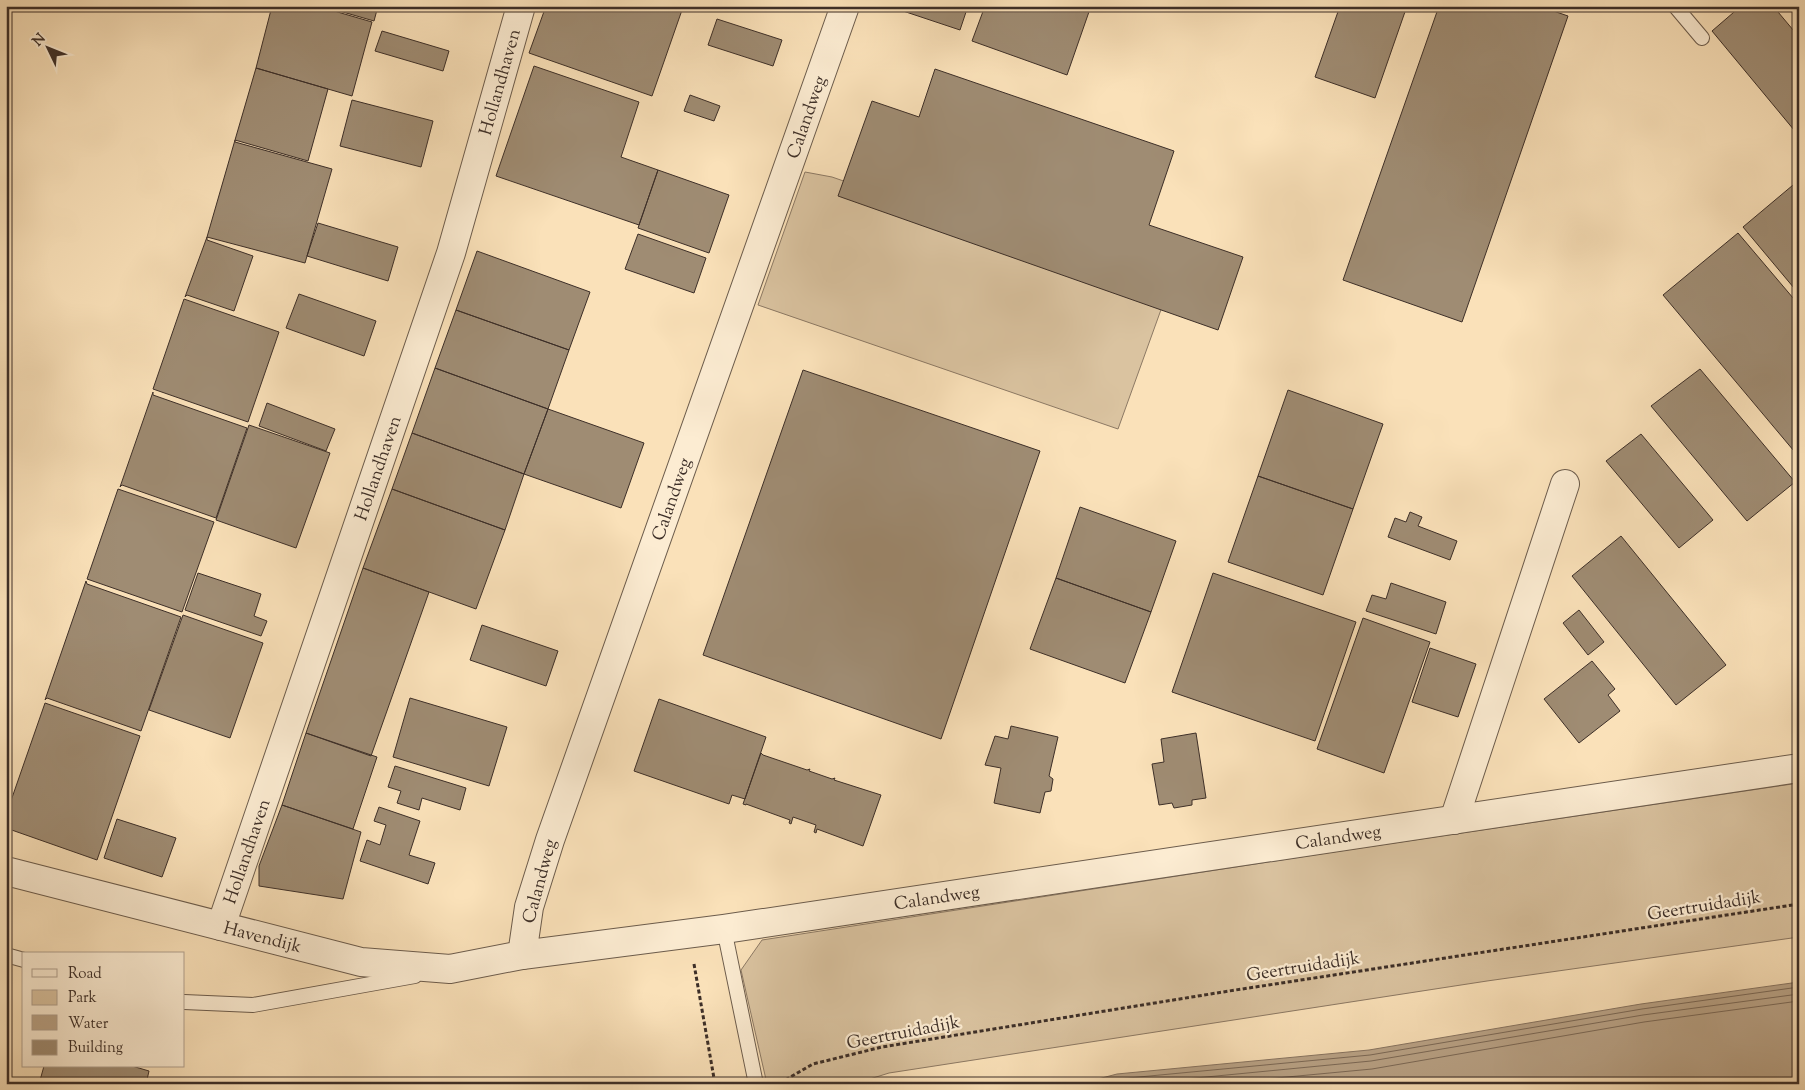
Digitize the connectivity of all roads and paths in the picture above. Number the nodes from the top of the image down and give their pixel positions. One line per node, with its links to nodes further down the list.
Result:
1 (521, 6): 10 (street, Hollandhaven)
2 (845, 6): 14 (street, Calandweg)
3 (1675, 6): 4 (lane)
4 (1702, 38)
5 (1566, 484): 7 (street)
6 (1799, 768): 7 (street, Calandweg)
7 (1454, 820): 11 (street, Calandweg)
8 (6, 871): 10 (street, Havendijk)
9 (1799, 904): 20 (path, Geertruidadijk)
10 (221, 926): 16 (street, Havendijk)
11 (724, 929): 12 (street, Calandweg); 19 (lane)
12 (688, 934): 14 (street, Calandweg); 18 (path)
13 (6, 955): 15 (lane)
14 (522, 955): 16 (street, Havendijk)
15 (22, 959)
16 (450, 969): 17 (lane)
17 (185, 1002)
18 (715, 1084)
19 (756, 1084)
20 (778, 1084)

